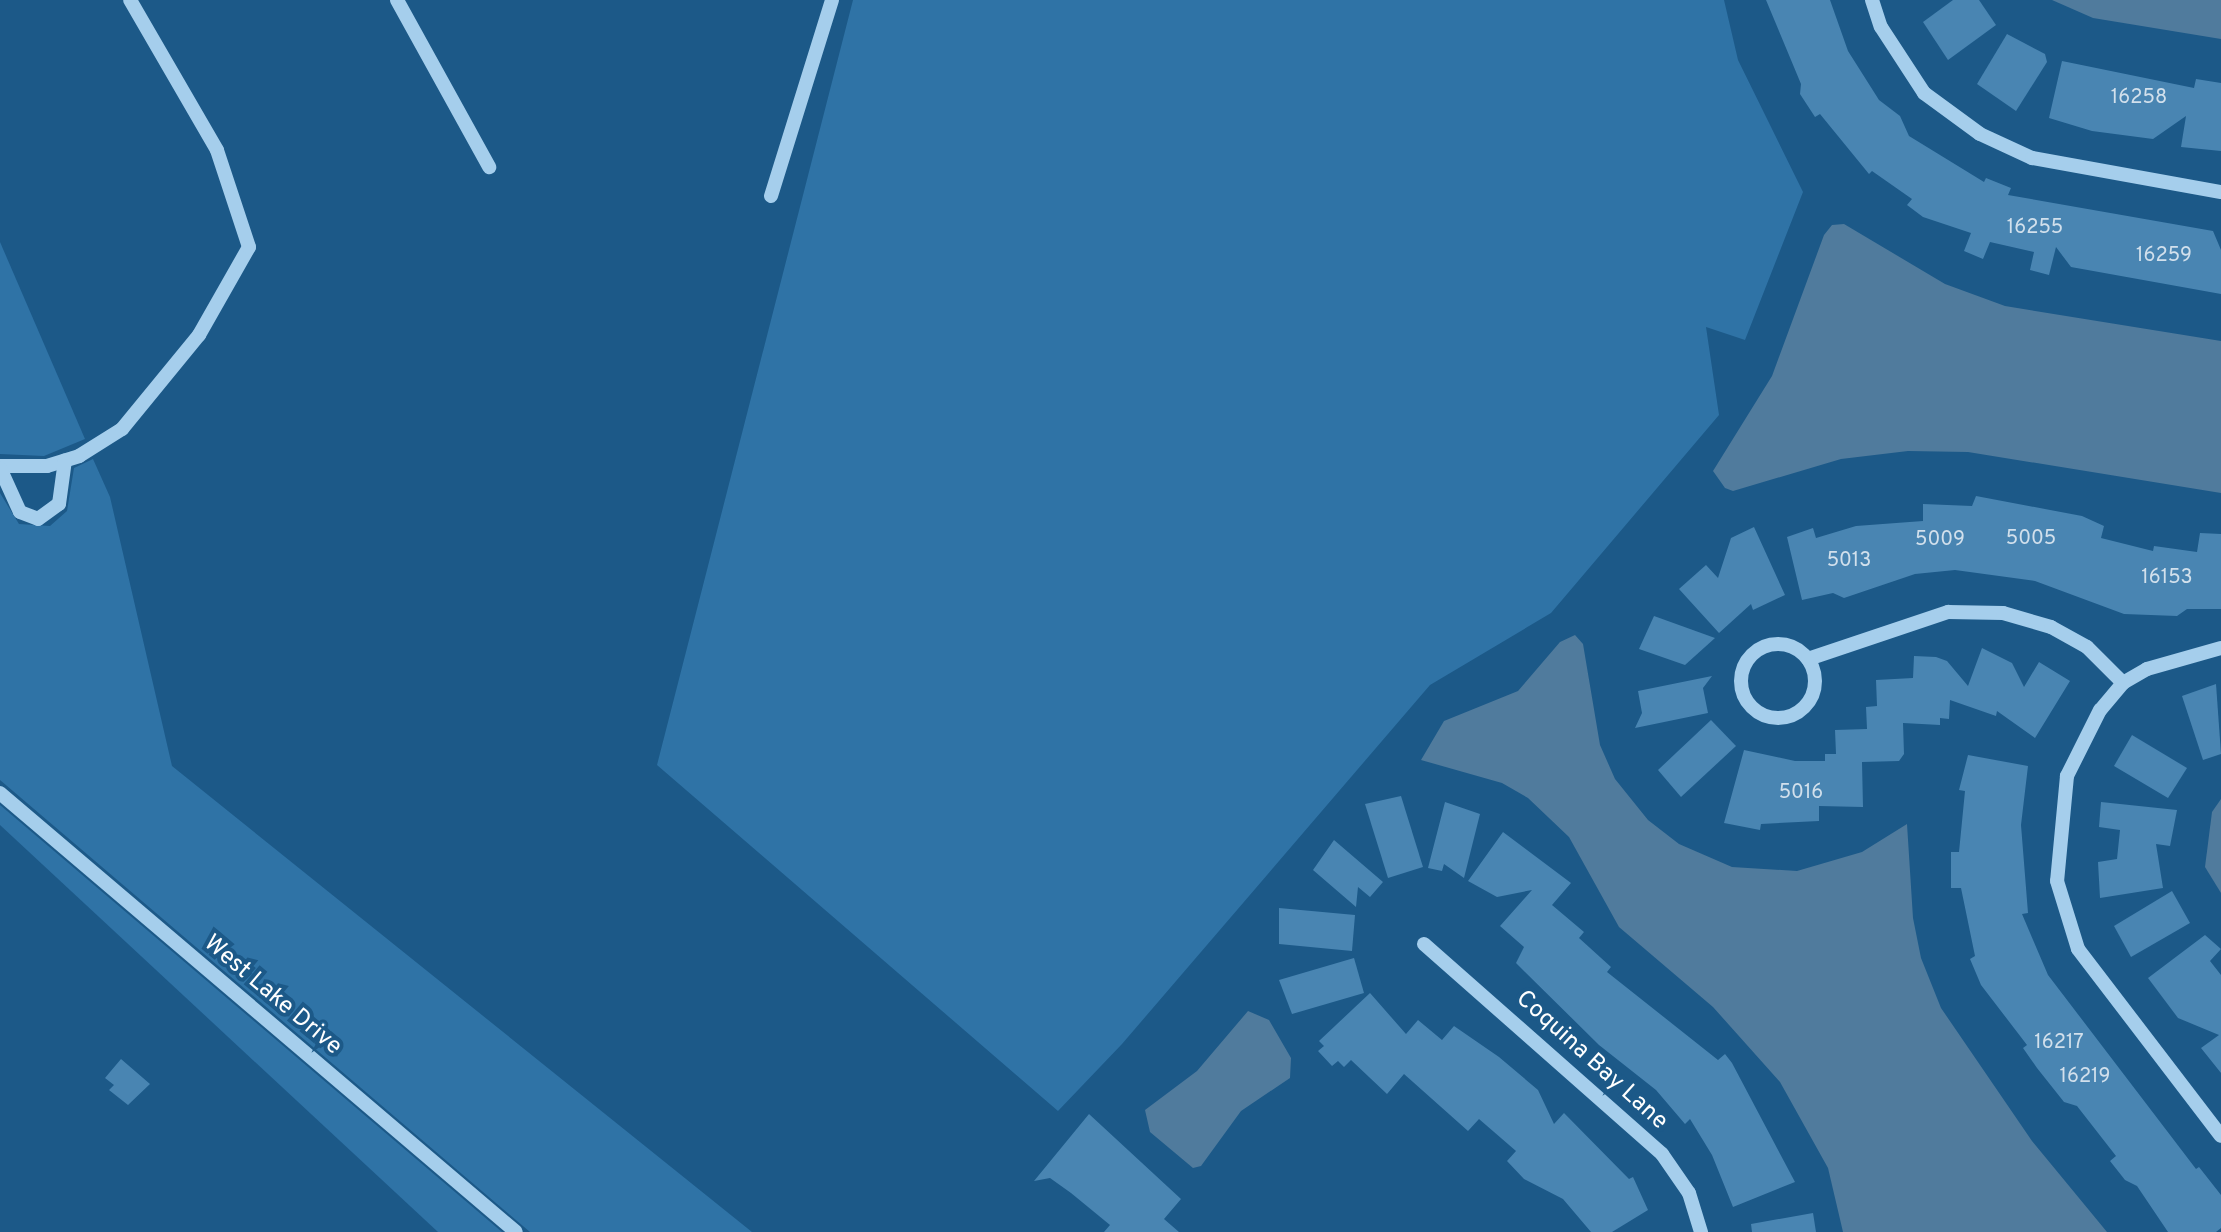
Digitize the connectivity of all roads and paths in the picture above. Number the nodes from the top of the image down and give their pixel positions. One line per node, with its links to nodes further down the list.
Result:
1 (130, 0): 8 (street)
2 (397, 0): 5 (street)
3 (832, 0): 7 (street)
4 (1872, 0): 6 (street)
5 (489, 167)
6 (2221, 192)
7 (771, 196)
8 (65, 460): 9 (street); 9 (street)
9 (0, 467)
10 (2221, 648): 12 (street)
11 (1808, 659): 11 (street); 12 (street)
12 (2123, 683): 15 (street)
13 (0, 793): 16 (street, West Lake Drive)
14 (1424, 944): 17 (street, Coquina Bay Lane)
15 (2221, 1136)
16 (516, 1232)
17 (1701, 1232)

